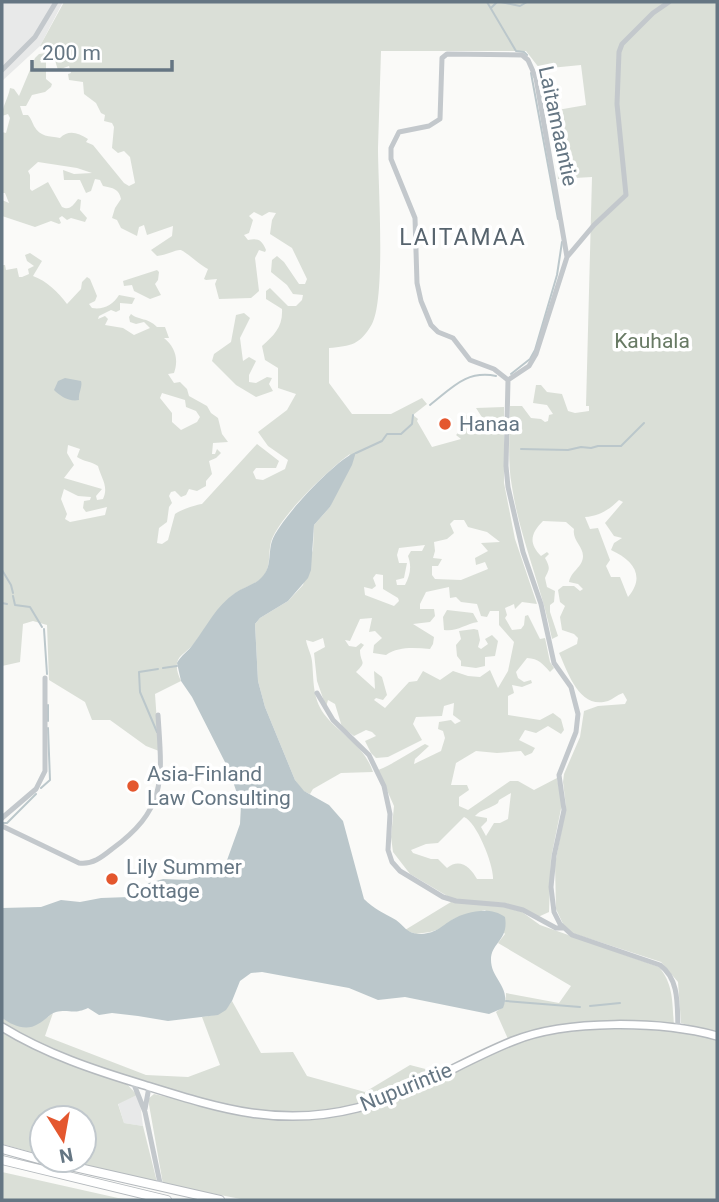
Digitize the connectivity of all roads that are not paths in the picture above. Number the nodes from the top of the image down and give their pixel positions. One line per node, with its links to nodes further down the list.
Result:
1 (56, 2): 3 (street)
2 (669, 2): 4 (street)
3 (2, 70)
4 (568, 257): 5 (street, Laitamaantie); 5 (street, Laitamaantie)
5 (508, 380): 11 (street)
6 (45, 678): 9 (street)
7 (317, 693): 11 (street)
8 (158, 715): 10 (street)
9 (2, 818)
10 (2, 826)
11 (564, 928): 13 (street)
12 (2, 1027): 15 (main road, Nupurintie)
13 (678, 1029): 14 (main road, Nupurintie); 16 (main road, Nupurintie)
14 (717, 1037)
15 (133, 1082): 16 (main road, Nupurintie); 17 (street)
16 (149, 1087): 17 (street)
17 (145, 1112): 22 (street)
18 (2, 1149): 19 (highway)
19 (28, 1156)
20 (2, 1160): 23 (highway)
21 (98, 1172): 24 (highway)
22 (160, 1183)
23 (167, 1200)
24 (220, 1200)

